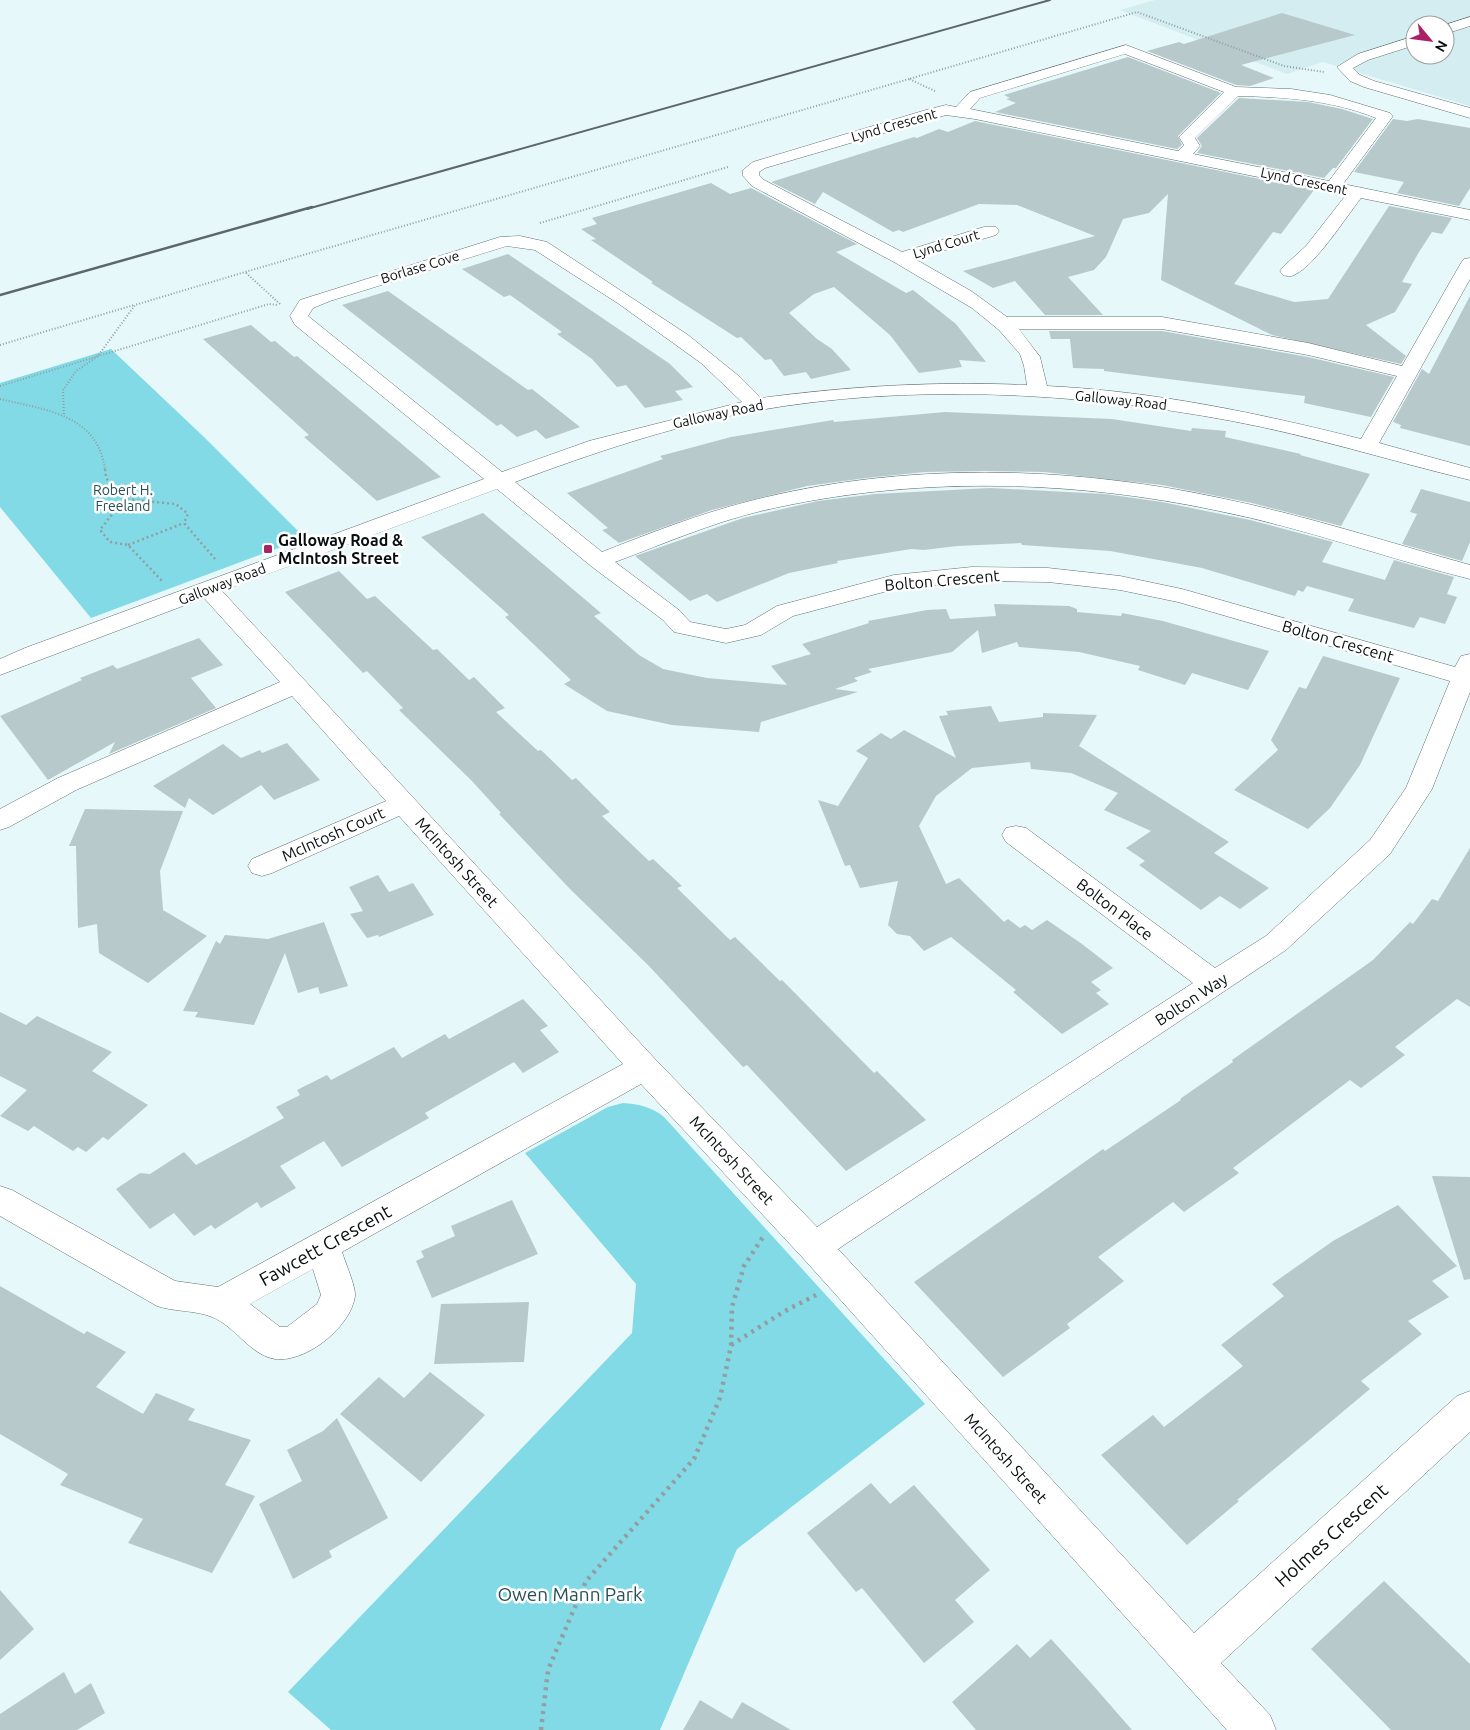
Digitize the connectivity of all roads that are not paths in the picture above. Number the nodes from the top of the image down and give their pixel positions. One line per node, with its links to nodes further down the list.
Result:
1 (1470, 21): 2 (street)
2 (1455, 26)
3 (1405, 43): 6 (street)
4 (1234, 91): 5 (street); 7 (street); 8 (street)
5 (960, 111): 7 (street, Lynd Crescent); 12 (street, Lynd Crescent)
6 (1470, 113)
7 (1182, 156): 8 (street, Lynd Crescent)
8 (1333, 187): 9 (street, Lynd Crescent)
9 (1357, 192): 10 (street, Lynd Crescent); 14 (street)
10 (1470, 215)
11 (990, 231): 12 (street, Lynd Court)
12 (901, 258): 15 (street, Lynd Crescent)
13 (1470, 264): 16 (street)
14 (1288, 271)
15 (1004, 322): 16 (street); 17 (street, Lynd Crescent)
16 (1408, 373): 19 (street)
17 (1038, 392): 18 (street, Galloway Road); 19 (street, Galloway Road)
18 (757, 405): 21 (street, Galloway Road); 21 (street, Borlase Cove)
19 (1367, 446): 20 (street, Galloway Road)
20 (1470, 474)
21 (500, 480): 22 (street, Bolton Crescent); 24 (street, Galloway Road)
22 (599, 561): 23 (street); 26 (street, Bolton Crescent)
23 (1470, 572)
24 (209, 590): 25 (street, Galloway Road); 27 (street, McIntosh Street)
25 (0, 668)
26 (1466, 669): 32 (street, Bolton Way)
27 (295, 685): 28 (street, McIntosh Street); 29 (street)
28 (404, 803): 31 (street, McIntosh Court); 33 (street, McIntosh Street)
29 (0, 821)
30 (1016, 835): 32 (street, Bolton Place)
31 (262, 866)
32 (1214, 983): 36 (street, Bolton Way)
33 (644, 1067): 35 (street, Fawcett Crescent); 36 (street, McIntosh Street)
34 (0, 1200): 37 (street)
35 (323, 1246): 37 (street, Fawcett Crescent); 37 (street)
36 (814, 1247): 39 (street, McIntosh Street)
37 (221, 1303)
38 (1470, 1408): 39 (street, Holmes Crescent)
39 (1192, 1662): 40 (street, McIntosh Street)
40 (1254, 1730)

